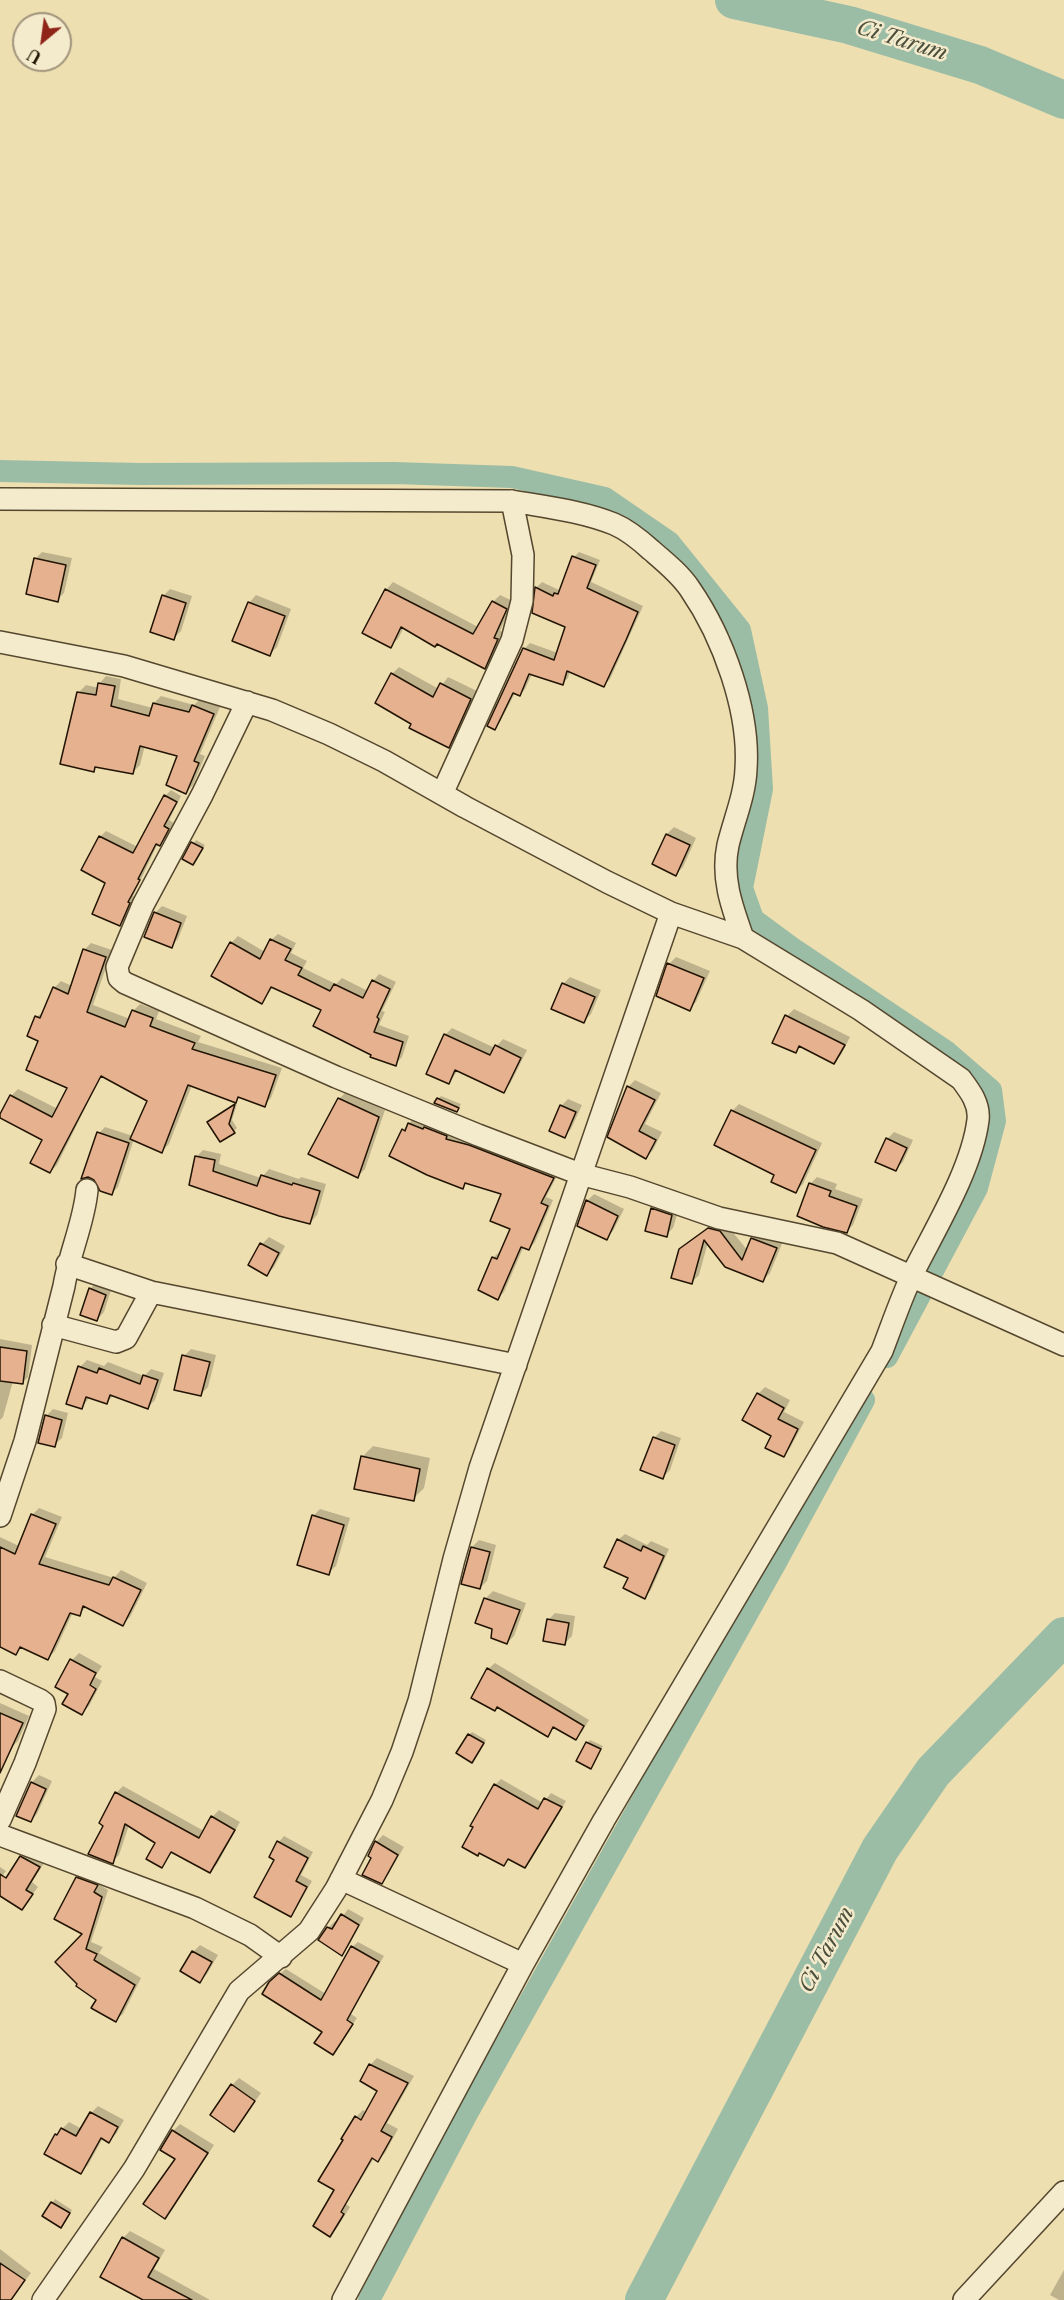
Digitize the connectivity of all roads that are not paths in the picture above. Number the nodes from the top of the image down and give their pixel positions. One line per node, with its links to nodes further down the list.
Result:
1 (0, 499): 2 (street)
2 (512, 501): 5 (street); 7 (street)
3 (0, 642): 4 (street)
4 (247, 702): 5 (street); 8 (street)
5 (442, 794): 6 (street)
6 (671, 913): 7 (street); 8 (street)
7 (743, 938): 11 (street)
8 (580, 1174): 11 (street); 15 (street)
9 (87, 1190): 10 (street)
10 (67, 1264): 12 (street); 13 (street)
11 (912, 1276): 14 (street); 22 (street)
12 (151, 1292): 13 (street); 15 (street)
13 (53, 1325): 16 (street)
14 (1064, 1345)
15 (516, 1365): 20 (street)
16 (0, 1516)
17 (0, 1681): 18 (street)
18 (0, 1820)
19 (0, 1835): 21 (street)
20 (341, 1879): 21 (street); 22 (street)
21 (280, 1957): 24 (street)
22 (524, 1964): 25 (street)
23 (1064, 2192): 26 (street)
24 (43, 2300)
25 (343, 2300)
26 (964, 2300)

